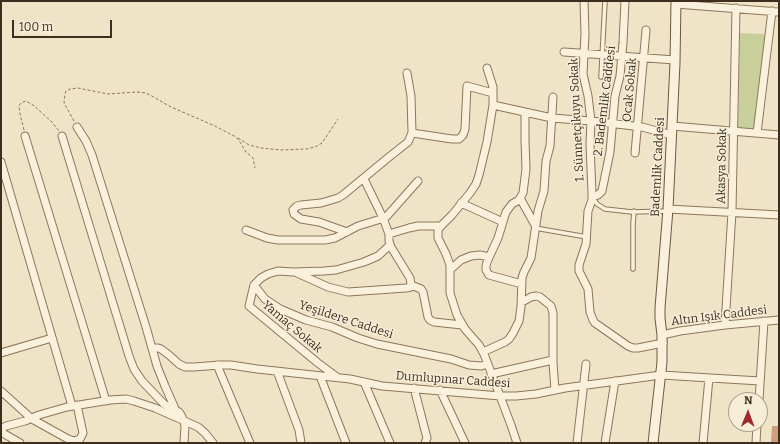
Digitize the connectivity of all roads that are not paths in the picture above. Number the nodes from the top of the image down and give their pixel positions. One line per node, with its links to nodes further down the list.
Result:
1 (584, 1): 9 (street, 1. Sünnetçikuyu Sokak)
2 (605, 1): 10 (lane)
3 (626, 1): 11 (street, 2. Bademlik Caddesi)
4 (676, 2): 5 (street); 13 (street, Bademlik Caddesi)
5 (736, 8): 6 (street); 27 (street, Akasya Sokak)
6 (775, 11): 29 (street)
7 (646, 30): 12 (street, Ocak Sokak)
8 (564, 52): 9 (street)
9 (584, 54): 10 (street); 22 (street, 1. Sünnetçikuyu Sokak)
10 (602, 55): 11 (street); 16 (lane)
11 (622, 56): 12 (street); 23 (street, 2. Bademlik Caddesi)
12 (644, 58): 13 (street); 24 (street, Ocak Sokak)
13 (675, 60): 26 (street, Bademlik Caddesi)
14 (487, 68): 17 (street)
15 (407, 74): 28 (street)
16 (601, 77)
17 (494, 92): 19 (street); 28 (street)
18 (553, 97): 21 (street)
19 (493, 105): 20 (street); 39 (street)
20 (525, 112): 21 (street); 38 (street)
21 (552, 118): 22 (street); 47 (street)
22 (591, 121): 23 (street); 37 (street, 1. Sünnetçikuyu Sokak)
23 (612, 123): 24 (street); 37 (street, 2. Bademlik Caddesi)
24 (638, 126): 26 (street); 33 (street, Ocak Sokak)
25 (77, 127): 67 (street)
26 (672, 131): 27 (street); 40 (street, Bademlik Caddesi)
27 (734, 131): 29 (street); 42 (street, Akasya Sokak)
28 (412, 133): 35 (street)
29 (757, 133): 30 (street)
30 (779, 135)
31 (26, 136): 90 (street)
32 (62, 136): 92 (street)
33 (636, 153)
34 (1, 162): 65 (street)
35 (364, 179): 44 (street); 49 (street)
36 (418, 181): 44 (street)
37 (592, 197): 41 (lane); 51 (street, 1. Sünnetçikuyu Sokak)
38 (520, 198): 45 (street); 47 (street)
39 (461, 203): 45 (street); 46 (street)
40 (668, 210): 41 (lane); 42 (street); 66 (street, Bademlik Caddesi)
41 (634, 212): 54 (lane)
42 (732, 212): 43 (street); 64 (street, Akasya Sokak)
43 (779, 215)
44 (383, 218): 49 (street); 50 (street)
45 (503, 222): 53 (street)
46 (441, 226): 50 (street); 55 (street)
47 (535, 227): 51 (lane); 57 (street)
48 (246, 230): 49 (street)
49 (347, 232)
50 (389, 234): 52 (street)
51 (587, 237): 66 (street, 1. Sünnetçikuyu Sokak)
52 (390, 245): 56 (street); 59 (street)
53 (489, 257): 55 (street); 57 (street)
54 (633, 268)
55 (451, 269): 63 (street)
56 (293, 272): 58 (street); 59 (street)
57 (522, 284): 60 (street)
58 (254, 285): 71 (street, Yeşildere Caddesi); 78 (street, Yamaç Sokak)
59 (411, 285): 63 (street)
60 (522, 302): 68 (street); 70 (street)
61 (779, 320): 62 (street, Altın Işık Caddesi)
62 (764, 321): 64 (street, Altın Işık Caddesi); 81 (street)
63 (462, 325): 68 (street)
64 (725, 325): 66 (street, Altın Işık Caddesi)
65 (52, 338): 69 (street); 91 (street)
66 (662, 339): 76 (street, Bademlik Caddesi)
67 (152, 348): 73 (street, Dumlupınar Caddesi); 92 (street)
68 (483, 352): 71 (street)
69 (1, 353)
70 (553, 360): 75 (street); 87 (street)
71 (488, 364): 75 (street)
72 (586, 364): 83 (street)
73 (217, 365): 74 (street, Dumlupınar Caddesi); 101 (street)
74 (277, 371): 77 (street, Dumlupınar Caddesi); 102 (street)
75 (491, 374): 89 (street)
76 (662, 375): 79 (street, Dumlupınar Caddesi); 80 (street, Dumlupınar Caddesi); 110 (street, Bademlik Caddesi)
77 (320, 376): 78 (street, Dumlupınar Caddesi); 103 (street)
78 (339, 378): 82 (street, Dumlupınar Caddesi)
79 (709, 378): 81 (street, Dumlupınar Caddesi); 111 (street)
80 (615, 381): 83 (street, Dumlupınar Caddesi); 109 (street)
81 (760, 381): 88 (street)
82 (364, 382): 84 (street, Dumlupınar Caddesi); 104 (street)
83 (584, 385): 87 (street, Dumlupınar Caddesi); 108 (street)
84 (414, 388): 86 (street, Dumlupınar Caddesi); 105 (street)
85 (1, 390): 93 (street)
86 (440, 390): 89 (street, Dumlupınar Caddesi); 106 (street)
87 (555, 390): 89 (street, Dumlupınar Caddesi)
88 (759, 392)
89 (500, 396): 107 (street)
90 (106, 400): 91 (street); 94 (street)
91 (74, 405): 93 (street); 93 (street)
92 (176, 411): 94 (street)
93 (32, 419): 95 (street)
94 (184, 421): 99 (street); 100 (street)
95 (1, 431): 97 (street); 98 (street)
96 (757, 432): 112 (street)
97 (8, 443)
98 (20, 443)
99 (184, 443)
100 (213, 443)
101 (250, 443)
102 (301, 443)
103 (346, 443)
104 (390, 443)
105 (425, 443)
106 (464, 443)
107 (517, 443)
108 (577, 443)
109 (605, 443)
110 (653, 443)
111 (703, 443)
112 (756, 443)

